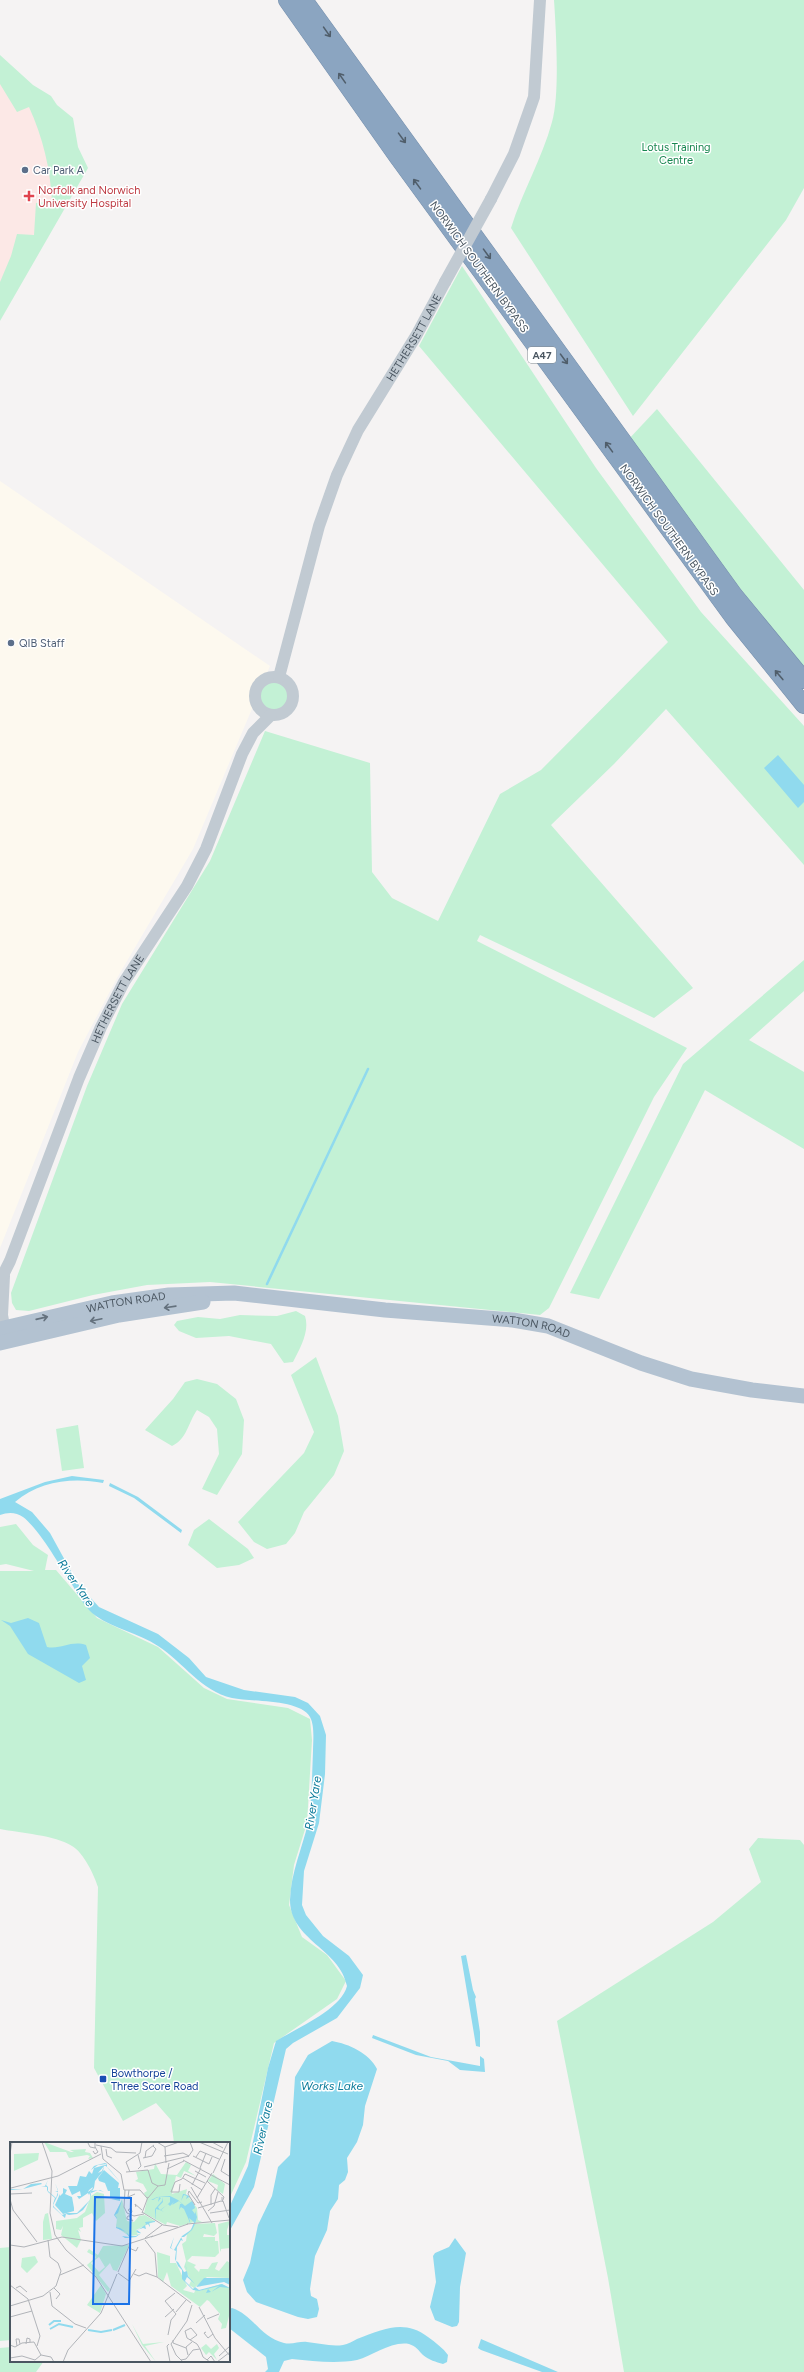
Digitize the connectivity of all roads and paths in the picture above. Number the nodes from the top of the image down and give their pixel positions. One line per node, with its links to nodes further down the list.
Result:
1 (287, 0): 6 (highway, NORWICH SOUTHERN BYPASS / A47, one-way to 1)
2 (304, 0): 5 (highway, NORWICH SOUTHERN BYPASS / A47, one-way to 5)
3 (540, 0): 4 (street, HETHERSETT LANE, bridge)
4 (279, 677): 7 (street, HETHERSETT LANE); 8 (street, HETHERSETT LANE)
5 (804, 680)
6 (804, 705)
7 (259, 708): 8 (street); 9 (street, HETHERSETT LANE)
8 (271, 715): 9 (street, HETHERSETT LANE)
9 (253, 733): 10 (street, HETHERSETT LANE)
10 (2, 1279): 11 (street, HETHERSETT LANE)
11 (3, 1335): 12 (main road, WATTON ROAD)
12 (804, 1396)

